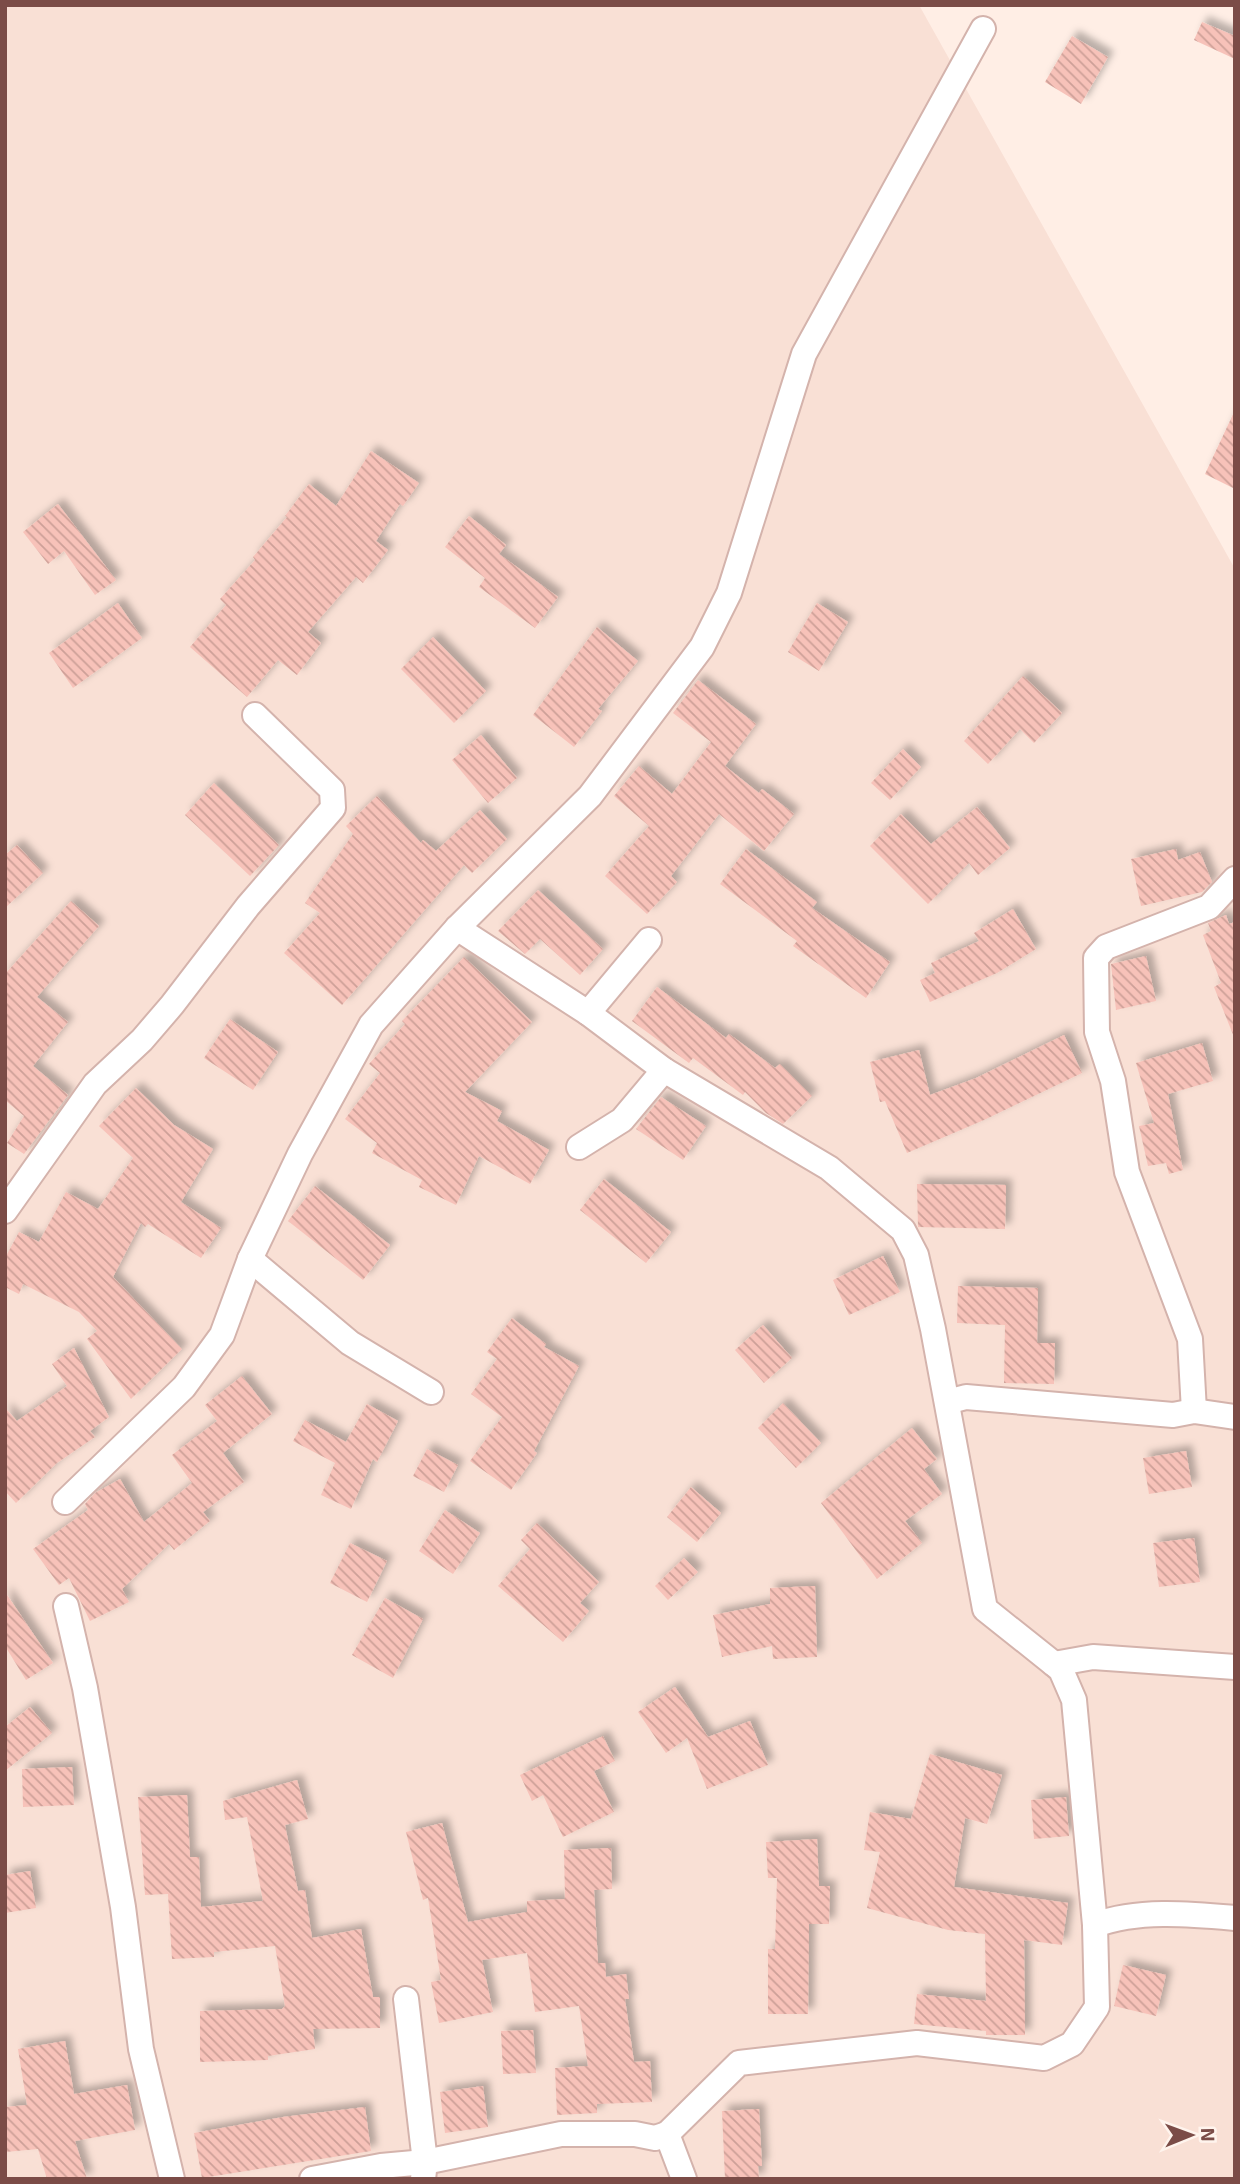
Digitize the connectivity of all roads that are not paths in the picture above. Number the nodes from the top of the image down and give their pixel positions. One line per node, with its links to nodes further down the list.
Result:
1 (983, 29): 4 (street)
2 (254, 715): 9 (street)
3 (1235, 879): 13 (street)
4 (457, 929): 6 (street); 10 (street)
5 (649, 940): 6 (street)
6 (587, 1013): 7 (street)
7 (664, 1070): 8 (street); 12 (street)
8 (579, 1147)
9 (5, 1210)
10 (250, 1259): 11 (street); 15 (street)
11 (431, 1392)
12 (947, 1402): 13 (street); 17 (street)
13 (1194, 1410): 14 (street)
14 (1235, 1417)
15 (65, 1502)
16 (66, 1606): 24 (street)
17 (1054, 1664): 18 (street); 20 (street)
18 (1235, 1667)
19 (1235, 1918): 20 (street)
20 (1095, 1925): 22 (street)
21 (406, 1999): 23 (street)
22 (667, 2134): 23 (street); 26 (street)
23 (424, 2170): 25 (street)
24 (172, 2179)
25 (312, 2179)
26 (684, 2179)

